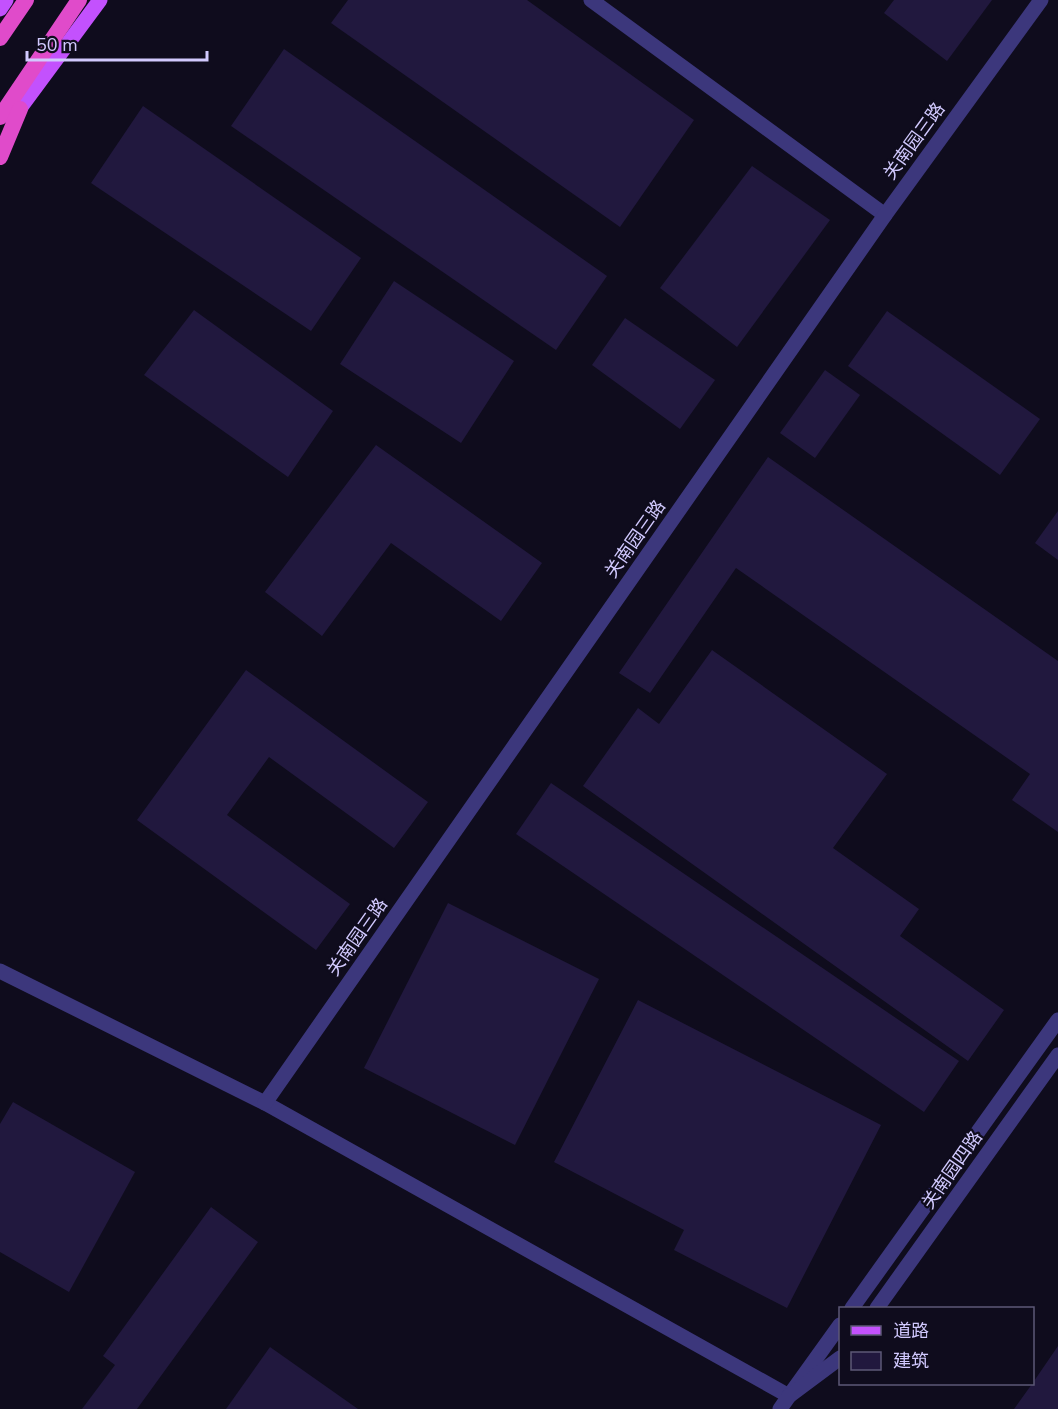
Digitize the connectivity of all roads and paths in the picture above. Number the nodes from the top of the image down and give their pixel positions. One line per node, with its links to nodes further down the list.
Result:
1 (6, 0): 7 (main road)
2 (26, 0): 8 (highway)
3 (79, 0): 10 (highway)
4 (100, 0): 9 (main road)
5 (591, 0): 13 (street)
6 (1041, 0): 13 (street, 关南园三路)
7 (0, 9)
8 (0, 38)
9 (20, 108): 11 (main road); 12 (highway)
10 (0, 117)
11 (0, 136)
12 (0, 157)
13 (885, 214): 17 (street, 关南园三路)
14 (0, 971): 17 (street)
15 (1058, 1020): 18 (street)
16 (1058, 1055): 19 (street, 关南园四路)
17 (265, 1103): 22 (street)
18 (853, 1307)
19 (878, 1307)
20 (839, 1326): 22 (street)
21 (839, 1359): 22 (street)
22 (784, 1402)

